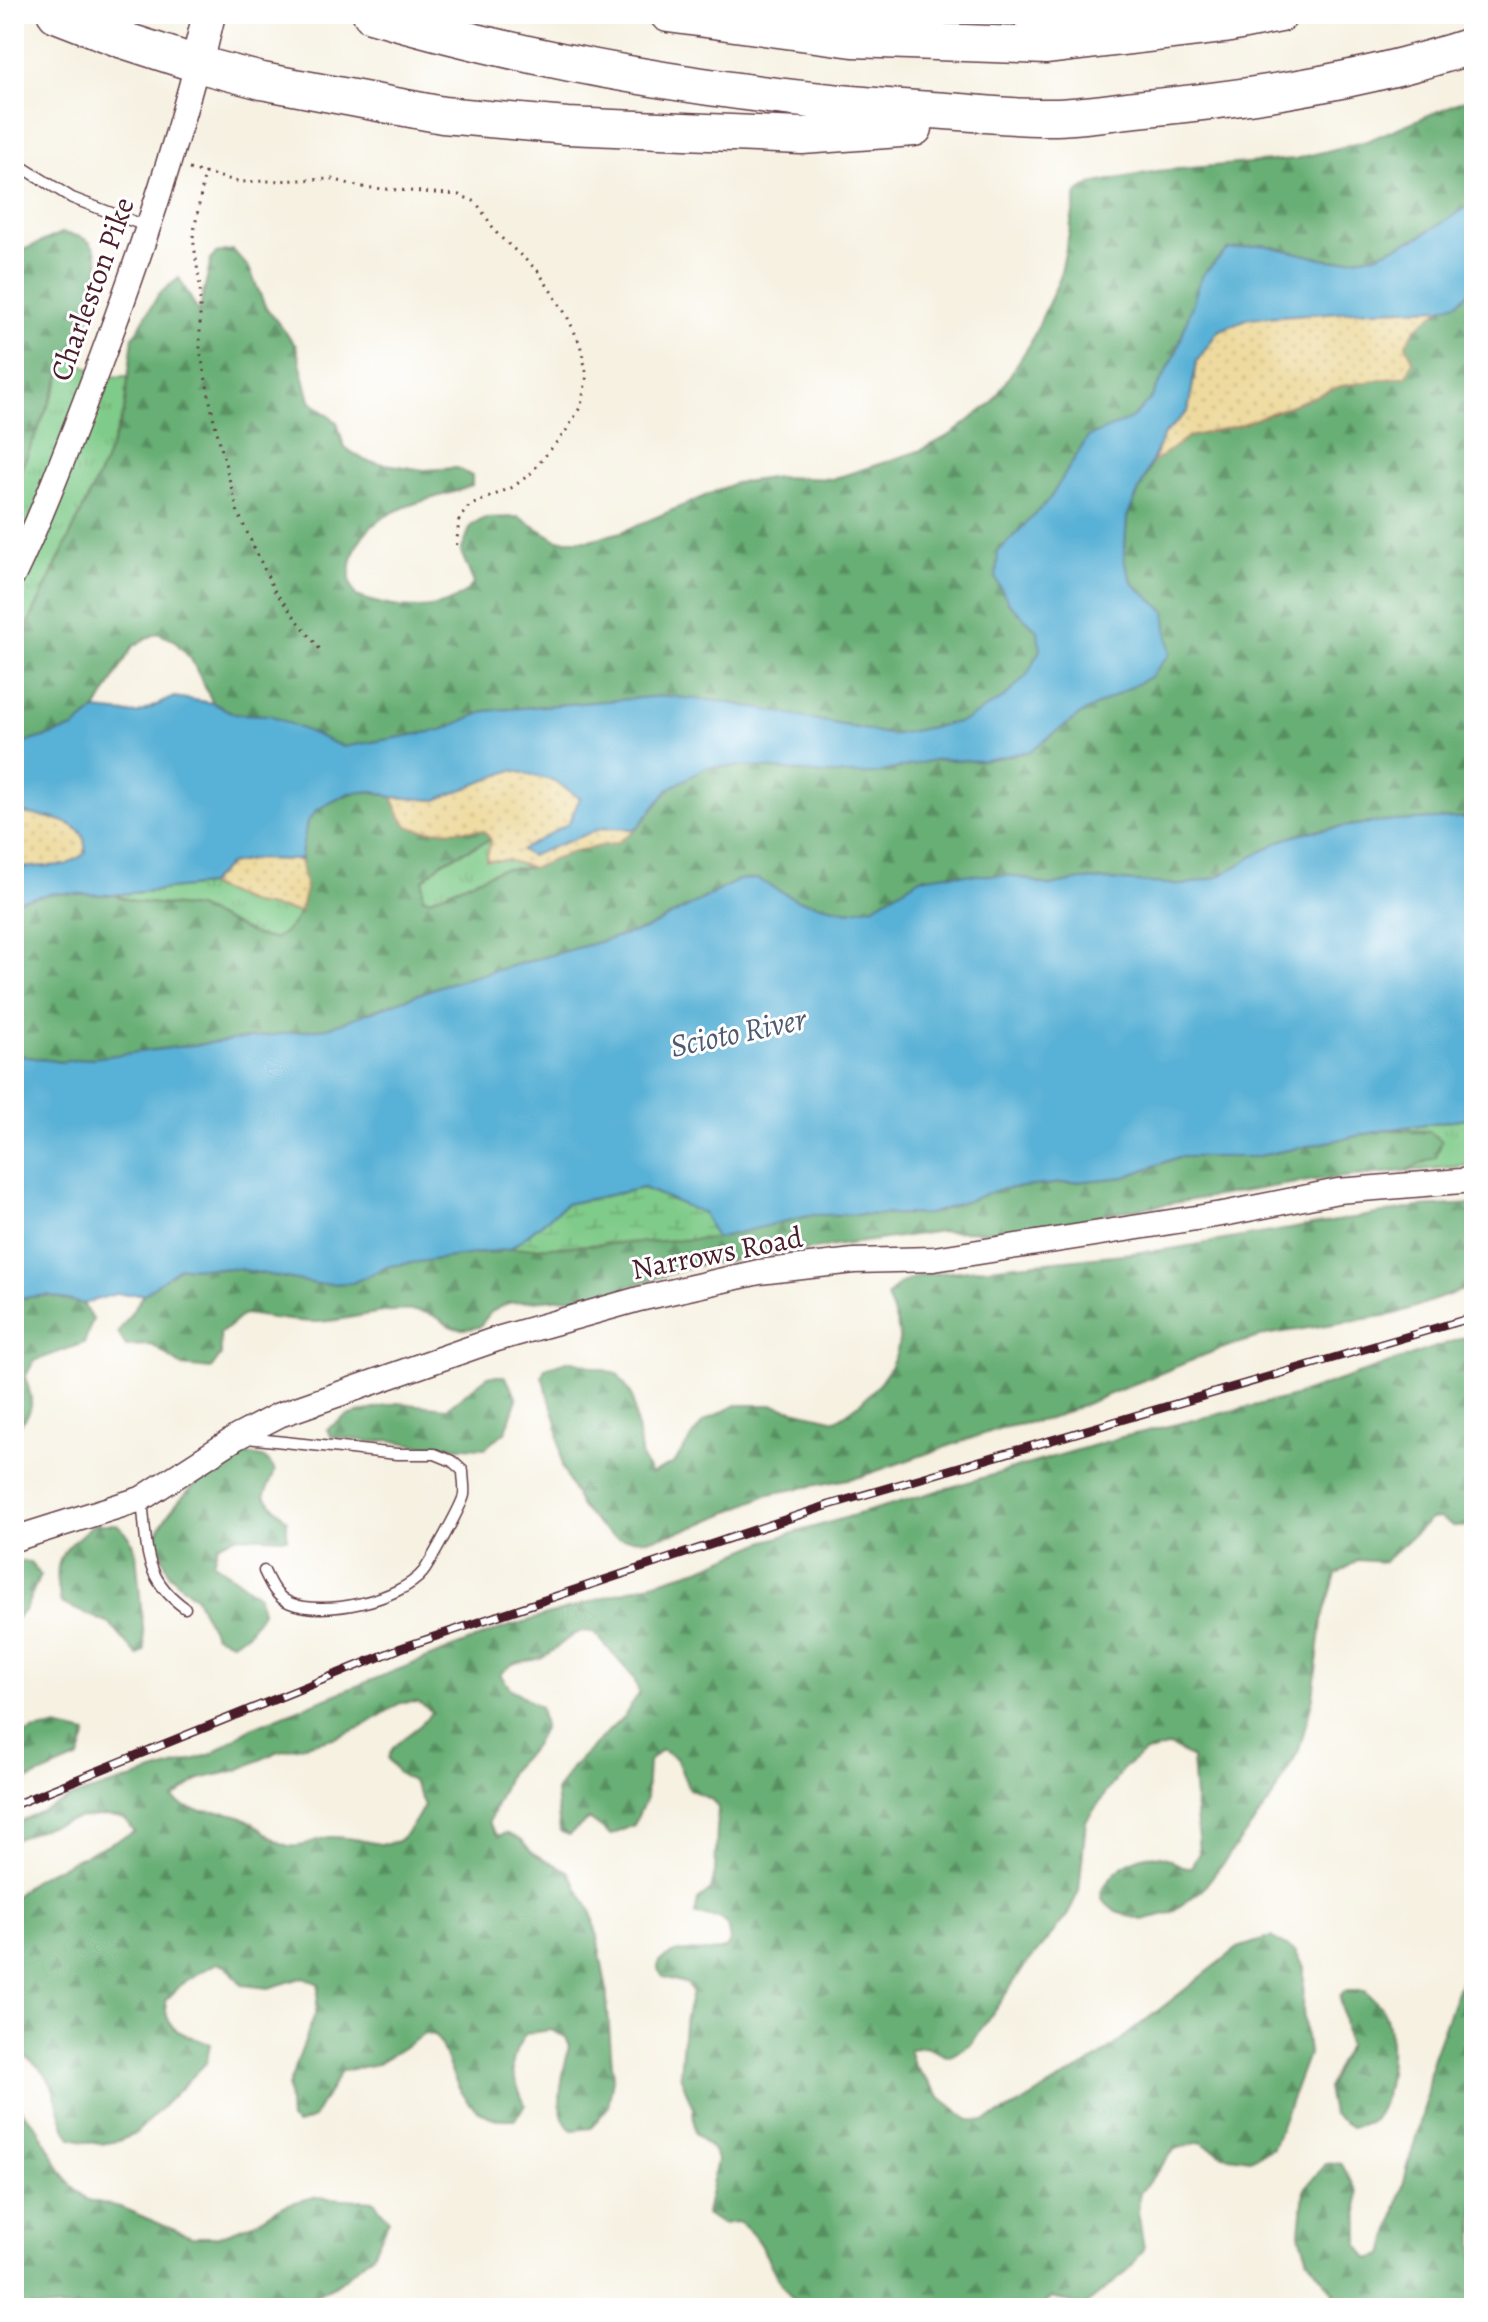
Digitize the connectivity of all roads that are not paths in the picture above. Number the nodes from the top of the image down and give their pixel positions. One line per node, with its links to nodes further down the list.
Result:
1 (56, 14): 9 (highway)
2 (209, 14): 9 (main road)
3 (371, 14): 10 (highway)
4 (668, 14): 7 (highway)
5 (1030, 14): 7 (highway)
6 (1280, 14): 7 (highway)
7 (1224, 25)
8 (1474, 45): 10 (highway)
9 (197, 64): 10 (highway); 12 (street, Charleston Pike)
10 (1051, 117)
11 (14, 162): 12 (lane)
12 (150, 227): 13 (street, Charleston Pike)
13 (14, 574)
14 (1474, 1180): 15 (street, Narrows Road)
15 (237, 1437): 16 (street, Narrows Road); 18 (lane)
16 (141, 1499): 17 (street, Narrows Road); 19 (lane)
17 (14, 1539)
18 (264, 1571)
19 (185, 1608)

